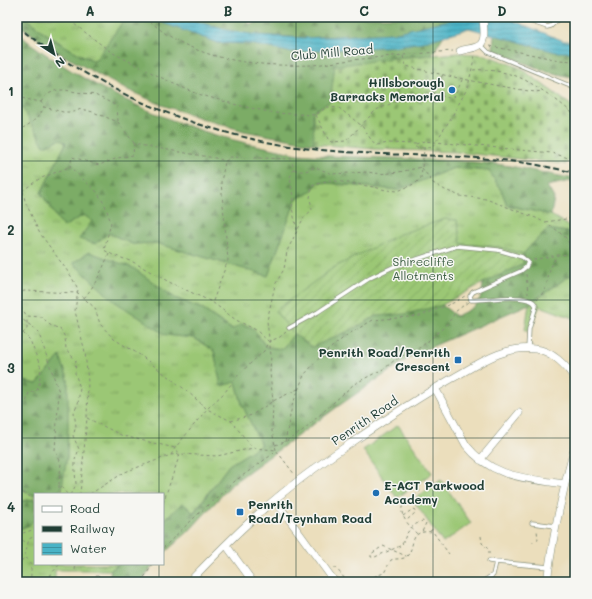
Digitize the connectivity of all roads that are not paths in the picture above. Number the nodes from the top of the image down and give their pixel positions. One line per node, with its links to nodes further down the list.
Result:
1 (483, 17): 4 (street)
2 (518, 17): 3 (lane)
3 (560, 17)
4 (480, 45): 5 (street); 6 (lane)
5 (460, 50)
6 (575, 88)
7 (289, 328): 8 (lane)
8 (528, 349): 9 (street, Penrith Road); 10 (street, Penrith Road)
9 (575, 379)
10 (435, 388): 13 (street); 15 (street, Penrith Road)
11 (519, 414): 13 (street)
12 (575, 446): 14 (street)
13 (480, 460): 14 (street)
14 (564, 484): 17 (street)
15 (275, 500): 18 (street, Penrith Road); 24 (street)
16 (532, 523): 17 (lane)
17 (556, 526): 21 (street)
18 (226, 545): 22 (street, Penrith Road); 23 (street)
19 (489, 560): 20 (lane)
20 (496, 562): 21 (lane); 25 (lane)
21 (549, 567): 26 (street)
22 (189, 582)
23 (253, 582)
24 (335, 582)
25 (482, 582)
26 (547, 582)

